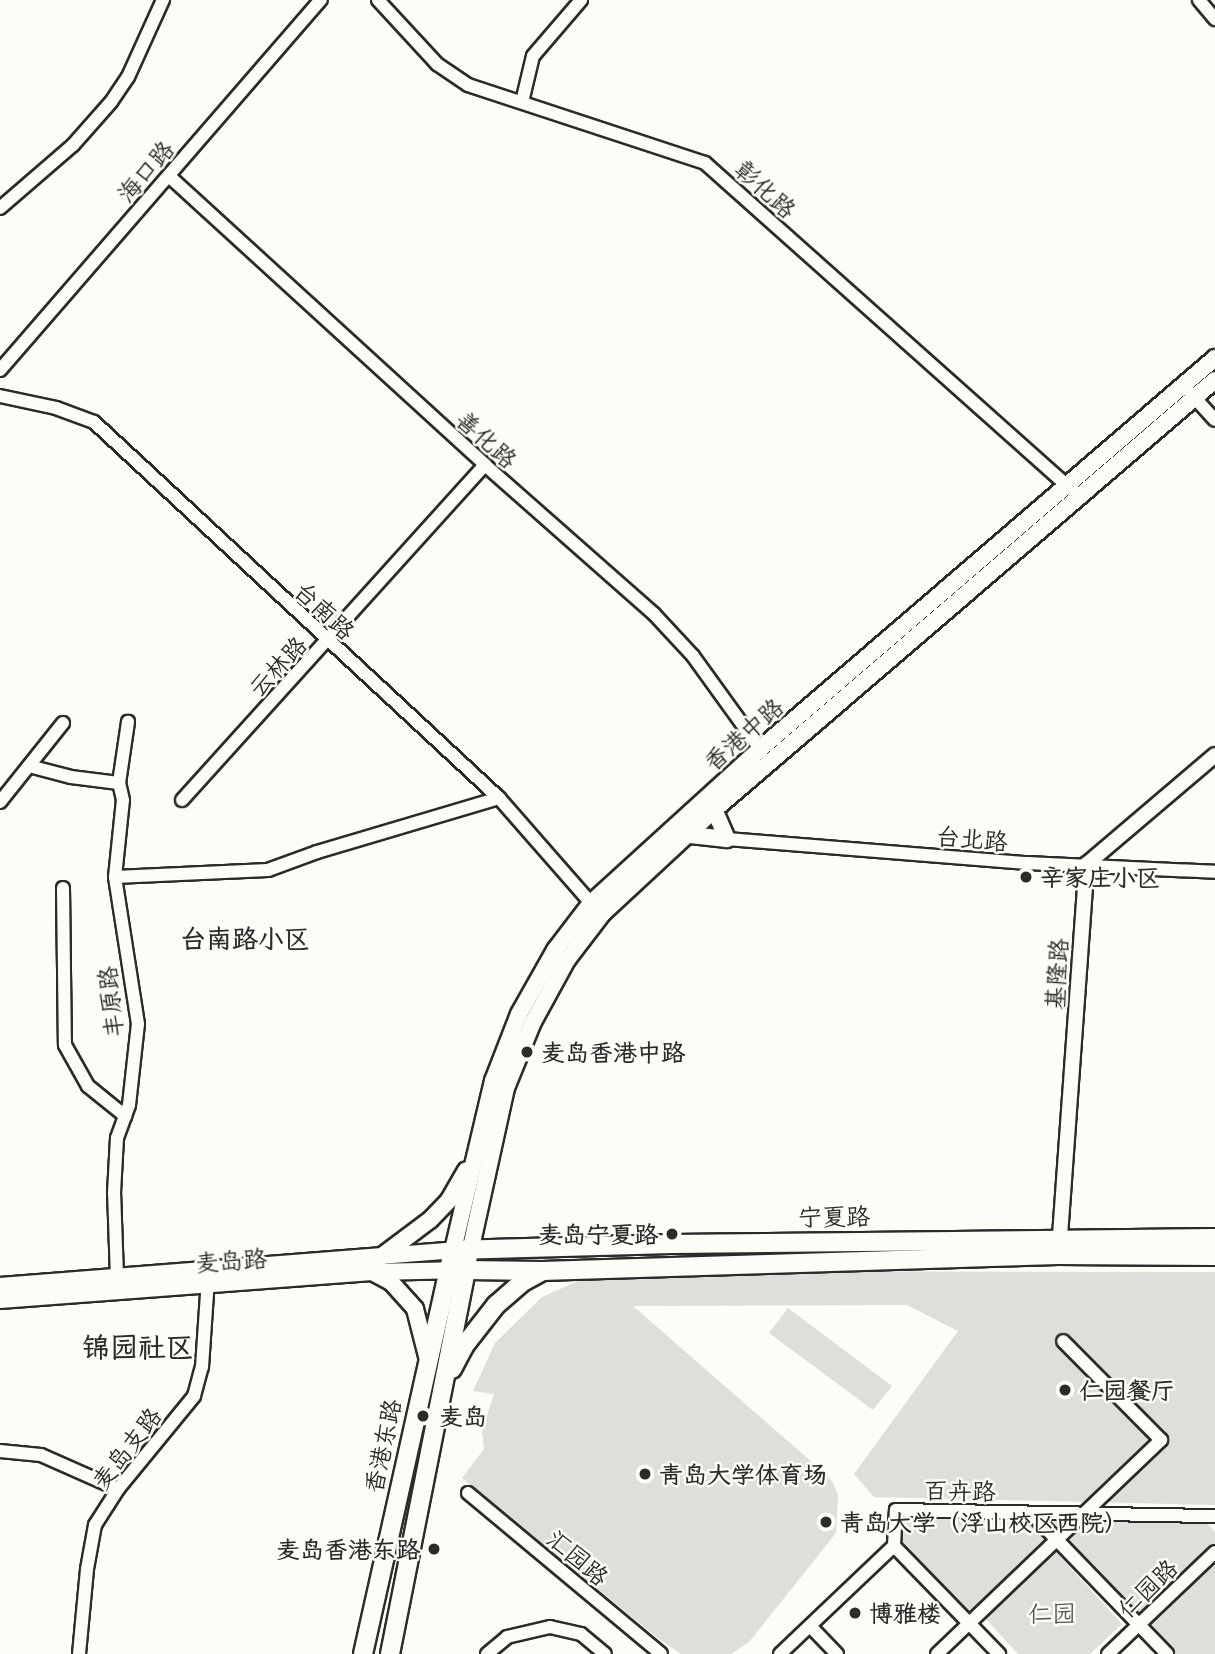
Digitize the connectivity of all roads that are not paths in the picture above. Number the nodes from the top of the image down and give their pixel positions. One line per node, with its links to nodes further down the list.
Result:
1 (163, 0): 9 (street)
2 (321, 0): 8 (street, 海口路)
3 (378, 0): 7 (street, 彰化路)
4 (581, 0): 7 (street)
5 (1199, 0): 6 (street)
6 (1215, 19)
7 (522, 103): 17 (street, 彰化路)
8 (169, 176): 11 (street, 海口路); 16 (street, 善化路)
9 (0, 208)
10 (1215, 358): 13 (main road, 香港中路)
11 (0, 370)
12 (1215, 380): 13 (main road, 香港中路)
13 (1189, 391): 15 (street); 17 (main road, 香港中路)
14 (0, 396): 18 (street, 台南路)
15 (1215, 420)
16 (485, 465): 18 (street, 云林路); 21 (street, 善化路)
17 (1073, 490): 21 (main road, 香港中路); 28 (main road, 香港中路)
18 (328, 642): 25 (street, 台南路); 26 (street, 云林路)
19 (128, 722): 24 (street, 丰原路)
20 (64, 723): 23 (street)
21 (760, 749): 28 (main road, 香港中路)
22 (1215, 754): 32 (street)
23 (29, 766): 24 (street); 27 (street)
24 (119, 783): 34 (street, 丰原路)
25 (499, 798): 34 (street); 36 (street, 台南路)
26 (182, 800)
27 (0, 802)
28 (711, 802): 29 (main road, 香港中路); 30 (main road, 香港中路); 31 (main road)
29 (669, 831): 30 (main road); 36 (main road, 香港中路)
30 (686, 836): 31 (main road); 41 (main road, 香港中路)
31 (727, 839): 32 (street, 台北路)
32 (1087, 864): 33 (street, 台北路); 40 (street, 基隆路)
33 (1215, 872)
34 (115, 877): 37 (street, 丰原路)
35 (63, 888): 37 (street)
36 (591, 903): 38 (main road, 香港中路)
37 (125, 1116): 46 (street, 丰原路)
38 (472, 1160): 41 (main road, 香港中路); 43 (main road)
39 (1215, 1238): 40 (main road, 宁夏路)
40 (1059, 1246): 41 (main road, 宁夏路); 42 (main road, 宁夏路); 45 (main road, 宁夏路)
41 (462, 1250): 43 (main road, 麦岛路); 44 (main road, 香港东路)
42 (1215, 1256)
43 (376, 1265): 44 (main road, 麦岛路); 47 (main road, 麦岛路); 51 (main road)
44 (457, 1270): 45 (main road, 宁夏路); 51 (main road, 香港东路); 52 (main road, 香港东路)
45 (542, 1271): 52 (main road)
46 (117, 1277): 47 (main road, 麦岛路); 48 (main road, 麦岛路)
47 (208, 1277): 49 (main road, 麦岛路); 54 (street, 麦岛支路)
48 (0, 1286)
49 (0, 1300)
50 (1063, 1341): 57 (street)
51 (428, 1356): 66 (main road, 香港东路)
52 (444, 1384): 67 (main road, 香港东路)
53 (0, 1451): 54 (street)
54 (118, 1489): 65 (street, 麦岛支路)
55 (468, 1493): 70 (street, 汇园路)
56 (1031, 1513): 57 (street, 百卉路); 59 (street); 60 (street, 百卉路)
57 (1083, 1514): 58 (street, 百卉路); 59 (street)
58 (1212, 1519)
59 (1057, 1539): 62 (street); 63 (street)
60 (894, 1546): 62 (street); 64 (street)
61 (1215, 1552): 63 (street, 仁园路)
62 (969, 1623): 73 (street); 74 (street)
63 (1139, 1624): 75 (street, 仁园路); 76 (street)
64 (810, 1626): 71 (street); 72 (street)
65 (79, 1654)
66 (363, 1654)
67 (390, 1654)
68 (487, 1654): 69 (street)
69 (605, 1654)
70 (660, 1654)
71 (780, 1654)
72 (837, 1654)
73 (936, 1654)
74 (999, 1654)
75 (1108, 1654)
76 (1167, 1654)

